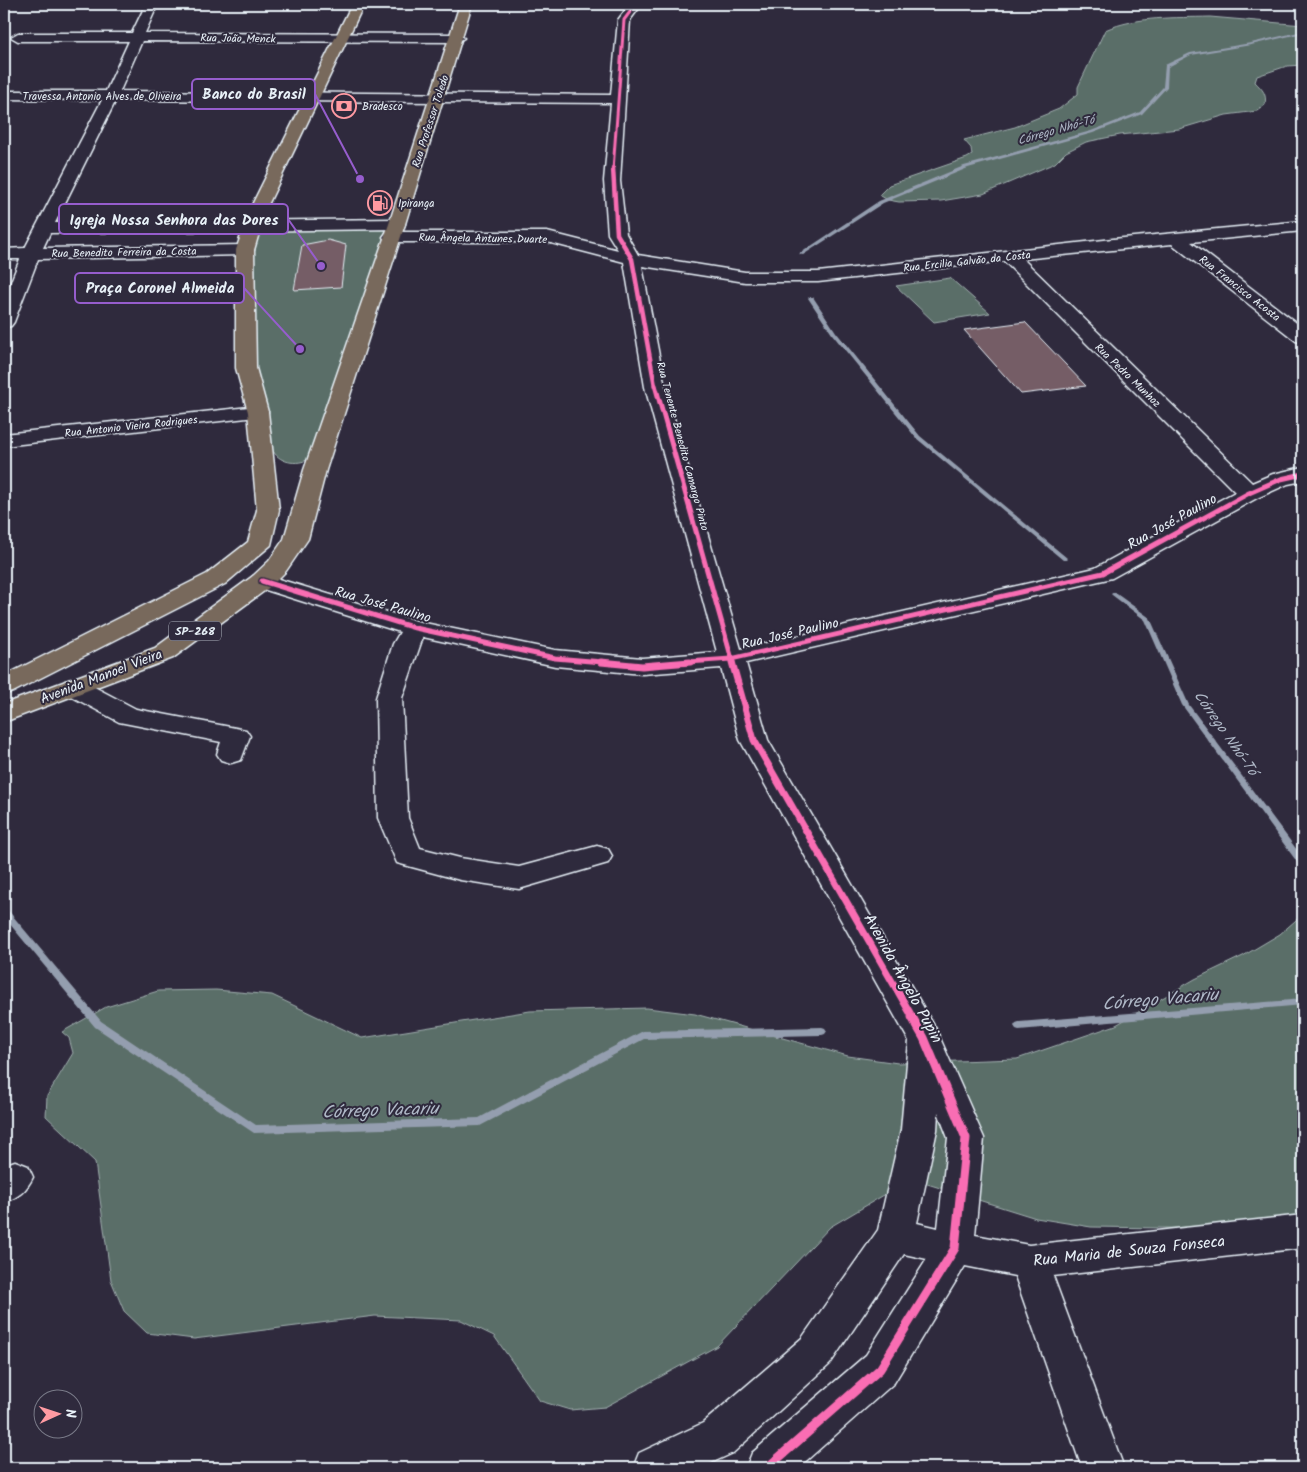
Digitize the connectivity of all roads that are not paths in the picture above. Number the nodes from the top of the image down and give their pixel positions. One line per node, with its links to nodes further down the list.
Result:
1 (152, 4): 6 (street)
2 (358, 4): 8 (main road, SP-268)
3 (466, 4): 7 (main road, Rua Professor Toledo / SP-268)
4 (636, 4): 13 (street, Rua Tenente Benedito Camargo Pinto)
5 (18, 37): 6 (street, Rua João Menck)
6 (137, 37): 8 (street, Rua João Menck); 10 (street)
7 (457, 38): 8 (street, Rua João Menck); 12 (main road, Rua Professor Toledo / SP-268)
8 (342, 39): 11 (main road, SP-268)
9 (4, 95): 10 (street, Travessa Antonio Alves de Oliveira)
10 (111, 96): 11 (street, Travessa Antonio Alves de Oliveira); 16 (street)
11 (314, 97): 12 (street, Travessa Antonio Alves de Oliveira); 14 (main road, SP-268)
12 (436, 98): 13 (street, Travessa Antonio Alves de Oliveira); 17 (main road, Rua Professor Toledo / SP-268)
13 (619, 98): 23 (street, Rua Tenente Benedito Camargo Pinto)
14 (252, 226): 16 (street, Rua Ângela Antunes Duarte); 17 (street, Rua Ângela Antunes Duarte); 19 (main road, SP-268)
15 (1303, 226): 18 (street, Rua Ercilia Galvão da Costa)
16 (44, 228): 21 (street)
17 (394, 231): 23 (street, Rua Ângela Antunes Duarte); 30 (main road, Avenida Manoel Vieira / SP-268)
18 (1176, 239): 22 (street, Rua Ercilia Galvão da Costa); 25 (street, Rua Francisco Acosta)
19 (245, 250): 21 (street, Rua Benedito Ferreira da Costa); 26 (main road, SP-268)
20 (4, 254): 21 (street, Rua Benedito Ferreira da Costa)
21 (31, 254): 24 (street)
22 (1009, 256): 23 (street, Rua Ercilia Galvão da Costa); 29 (street, Rua Pedro Munhoz)
23 (632, 259): 33 (street, Rua Tenente Benedito Camargo Pinto)
24 (4, 322)
25 (1303, 337)
26 (258, 412): 27 (street, Rua Antonio Vieira Rodrigues); 32 (main road, Avenida Manoel Vieira / SP-268)
27 (4, 440)
28 (1303, 474): 29 (street, Rua José Paulino)
29 (1249, 493): 33 (street, Rua José Paulino)
30 (262, 581): 31 (street, Rua José Paulino); 34 (main road, Avenida Manoel Vieira / SP-268)
31 (415, 628): 33 (street, Rua José Paulino); 38 (street)
32 (88, 645): 34 (main road); 36 (main road, Avenida Manoel Vieira / SP-268)
33 (731, 659): 39 (street, Avenida Ângelo Pupin)
34 (104, 675): 35 (main road, Avenida Manoel Vieira / SP-268)
35 (74, 687): 36 (main road, Avenida Manoel Vieira / SP-268); 37 (street)
36 (6, 705)
37 (231, 754)
38 (597, 856)
39 (924, 1038): 41 (street, Avenida Ângelo Pupin); 42 (street, Avenida Ângelo Pupin)
40 (1303, 1231): 43 (street, Rua Maria de Souza Fonseca)
41 (895, 1236): 42 (street, Rua Maria de Souza Fonseca); 44 (street, Avenida Ângelo Pupin)
42 (955, 1248): 43 (street, Rua Maria de Souza Fonseca); 45 (street, Avenida Ângelo Pupin)
43 (1029, 1262): 46 (street)
44 (654, 1468)
45 (767, 1468)
46 (1103, 1468)

